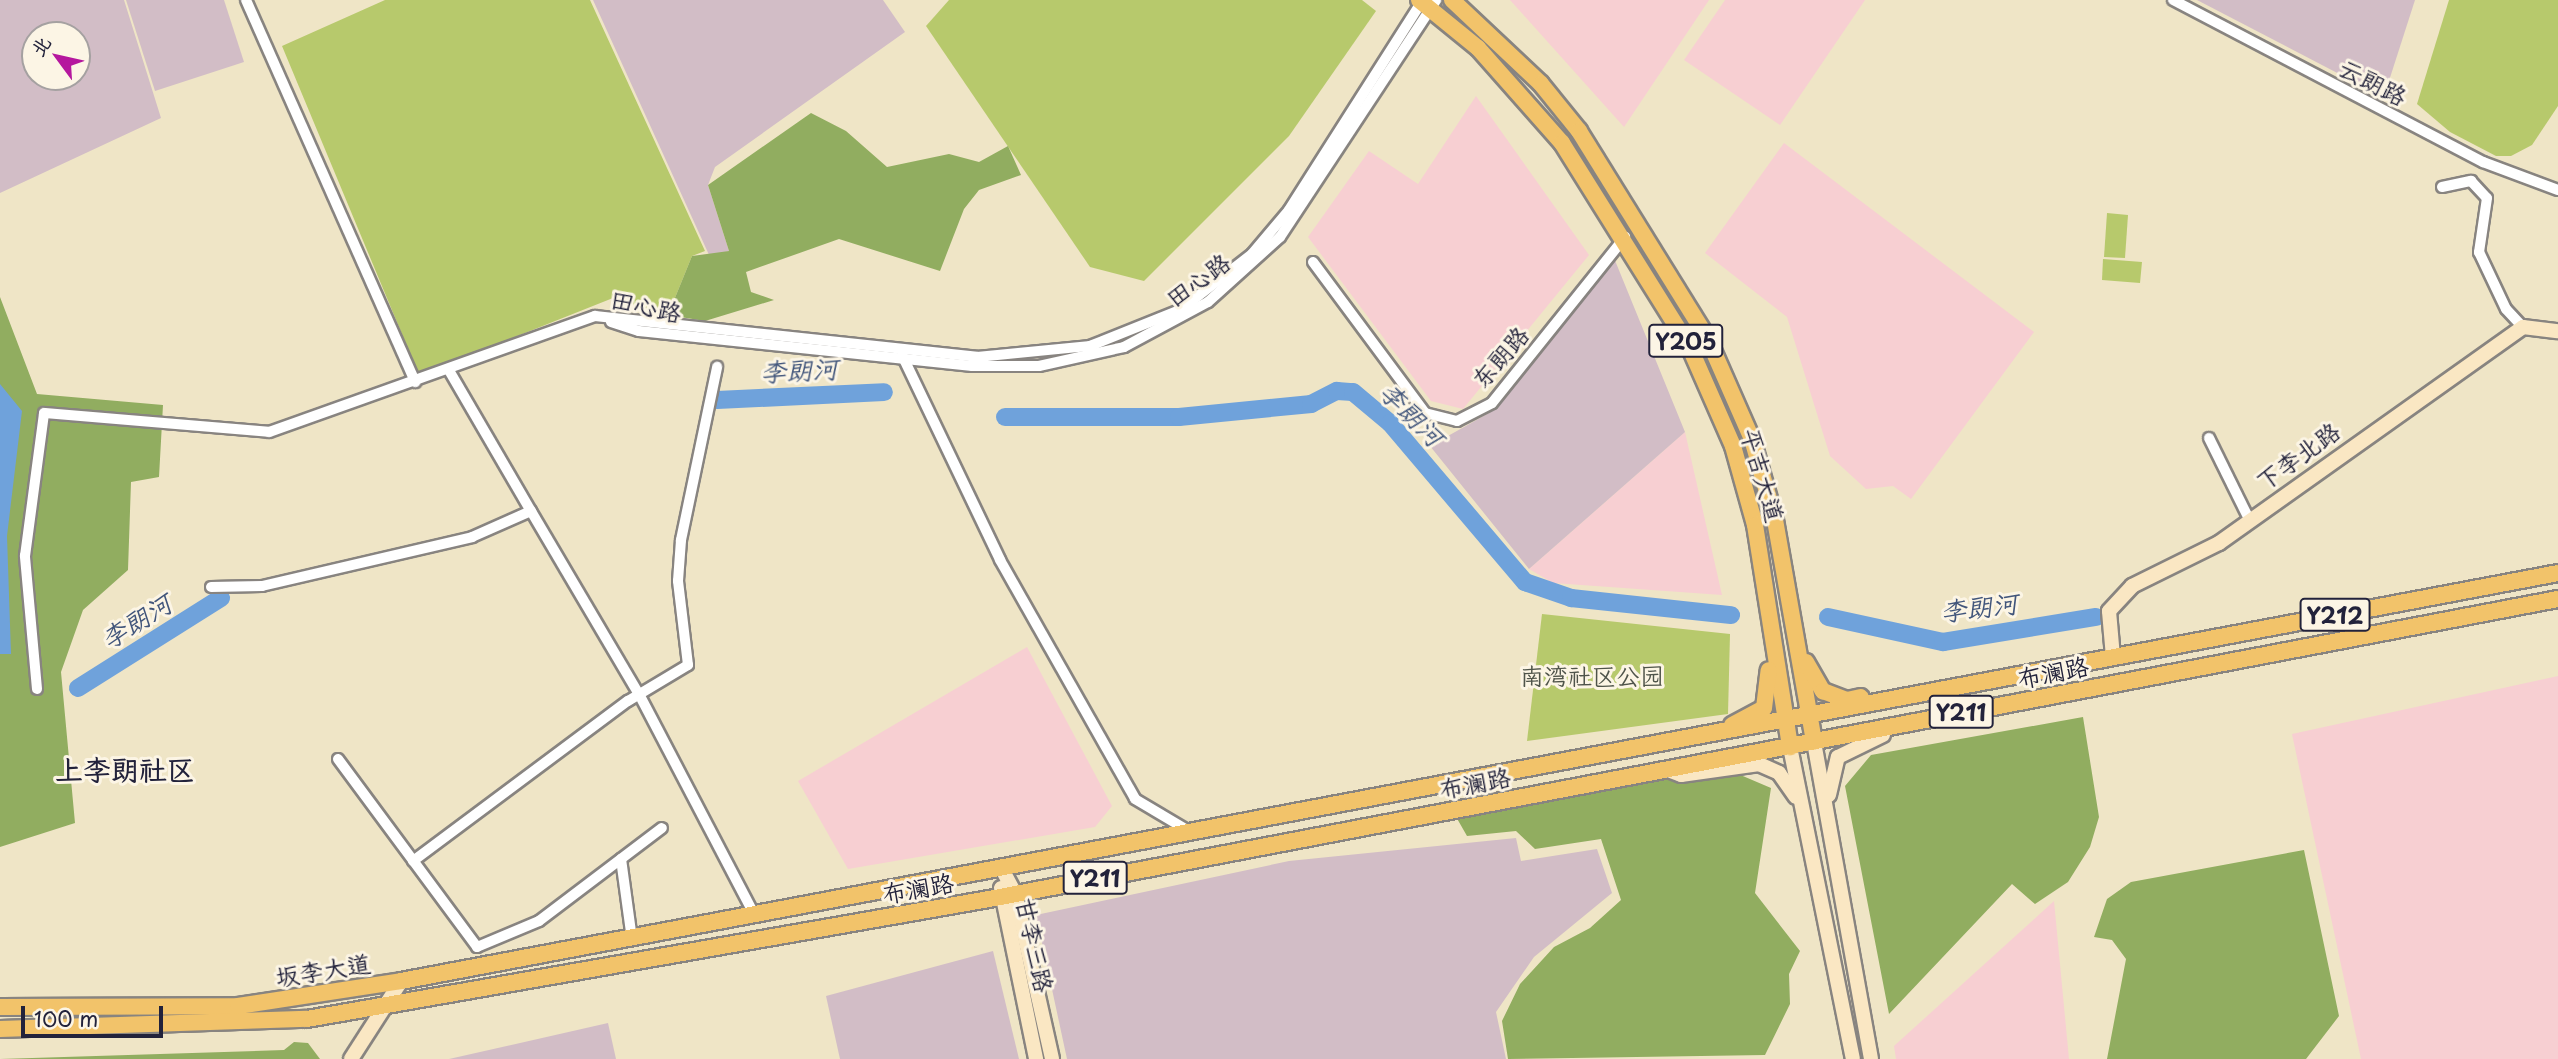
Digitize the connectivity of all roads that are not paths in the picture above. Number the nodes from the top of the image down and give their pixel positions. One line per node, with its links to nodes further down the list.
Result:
1 (246, 0): 14 (street)
2 (1452, 0): 22 (main road, 平吉大道 / Y205)
3 (2173, 0): 6 (street, 云朗路)
4 (1426, 2): 7 (main road, 平吉大道 / Y205); 11 (street, 田心路)
5 (2442, 187): 9 (street)
6 (2558, 190)
7 (1625, 237): 8 (street, 东朗路); 21 (main road, 平吉大道 / Y205)
8 (1313, 262)
9 (2523, 327): 10 (street); 17 (street, 下李北路)
10 (2558, 331)
11 (901, 354): 13 (street, 田心路); 38 (street)
12 (717, 367): 27 (street)
13 (450, 372): 14 (street); 16 (street)
14 (415, 383): 25 (street)
15 (2209, 438): 17 (street)
16 (531, 511): 19 (street); 27 (street)
17 (2250, 521): 23 (street, 下李北路)
18 (2558, 573): 23 (main road, 布澜路 / Y212)
19 (211, 587)
20 (2558, 599): 24 (main road, 布澜路 / Y212)
21 (1769, 609): 29 (main road, 平吉大道 / Y205); 31 (main road)
22 (1791, 617): 26 (main road); 28 (main road, 平吉大道 / Y205)
23 (2113, 657): 26 (main road, 布澜路 / Y211)
24 (2132, 680): 30 (main road, 布澜路 / Y211)
25 (37, 690)
26 (1940, 690): 28 (main road, 布澜路 / Y211)
27 (639, 694): 41 (street); 44 (street)
28 (1810, 718): 29 (main road, 布澜路 / Y211); 32 (main road, 平吉大道 / Y205)
29 (1787, 722): 31 (main road, 布澜路 / Y211); 33 (main road, 平吉大道 / Y205)
30 (1903, 723): 32 (main road, 布澜路 / Y211); 39 (street)
31 (1698, 739): 38 (main road, 布澜路 / Y211)
32 (1814, 742): 33 (main road, 布澜路 / Y211); 39 (street, 平吉大道)
33 (1790, 747): 35 (main road, 布澜路 / Y211); 36 (street, 平吉大道)
34 (338, 759): 41 (street)
35 (1668, 769): 36 (street); 43 (main road, 布澜路 / Y211)
36 (1806, 827): 54 (street, 平吉大道)
37 (662, 828): 40 (street)
38 (1191, 832): 42 (main road, 布澜路 / Y211)
39 (1831, 839): 55 (street, 平吉大道)
40 (621, 859): 41 (street); 45 (street)
41 (414, 861)
42 (1002, 869): 43 (street, 甘李三路); 44 (main road, 布澜路 / Y211)
43 (1008, 895): 47 (main road, 布澜路 / Y211); 52 (street, 甘李三路); 53 (street, 甘李三路)
44 (755, 916): 45 (main road, 布澜路 / Y211)
45 (632, 939): 46 (main road, 布澜路 / Y211)
46 (401, 981): 47 (street); 48 (main road, 坂李大道)
47 (393, 1002): 49 (main road, 坂李大道); 50 (street); 51 (street)
48 (0, 1007)
49 (0, 1029)
50 (351, 1059)
51 (362, 1059)
52 (1036, 1059)
53 (1052, 1059)
54 (1853, 1059)
55 (1871, 1059)

